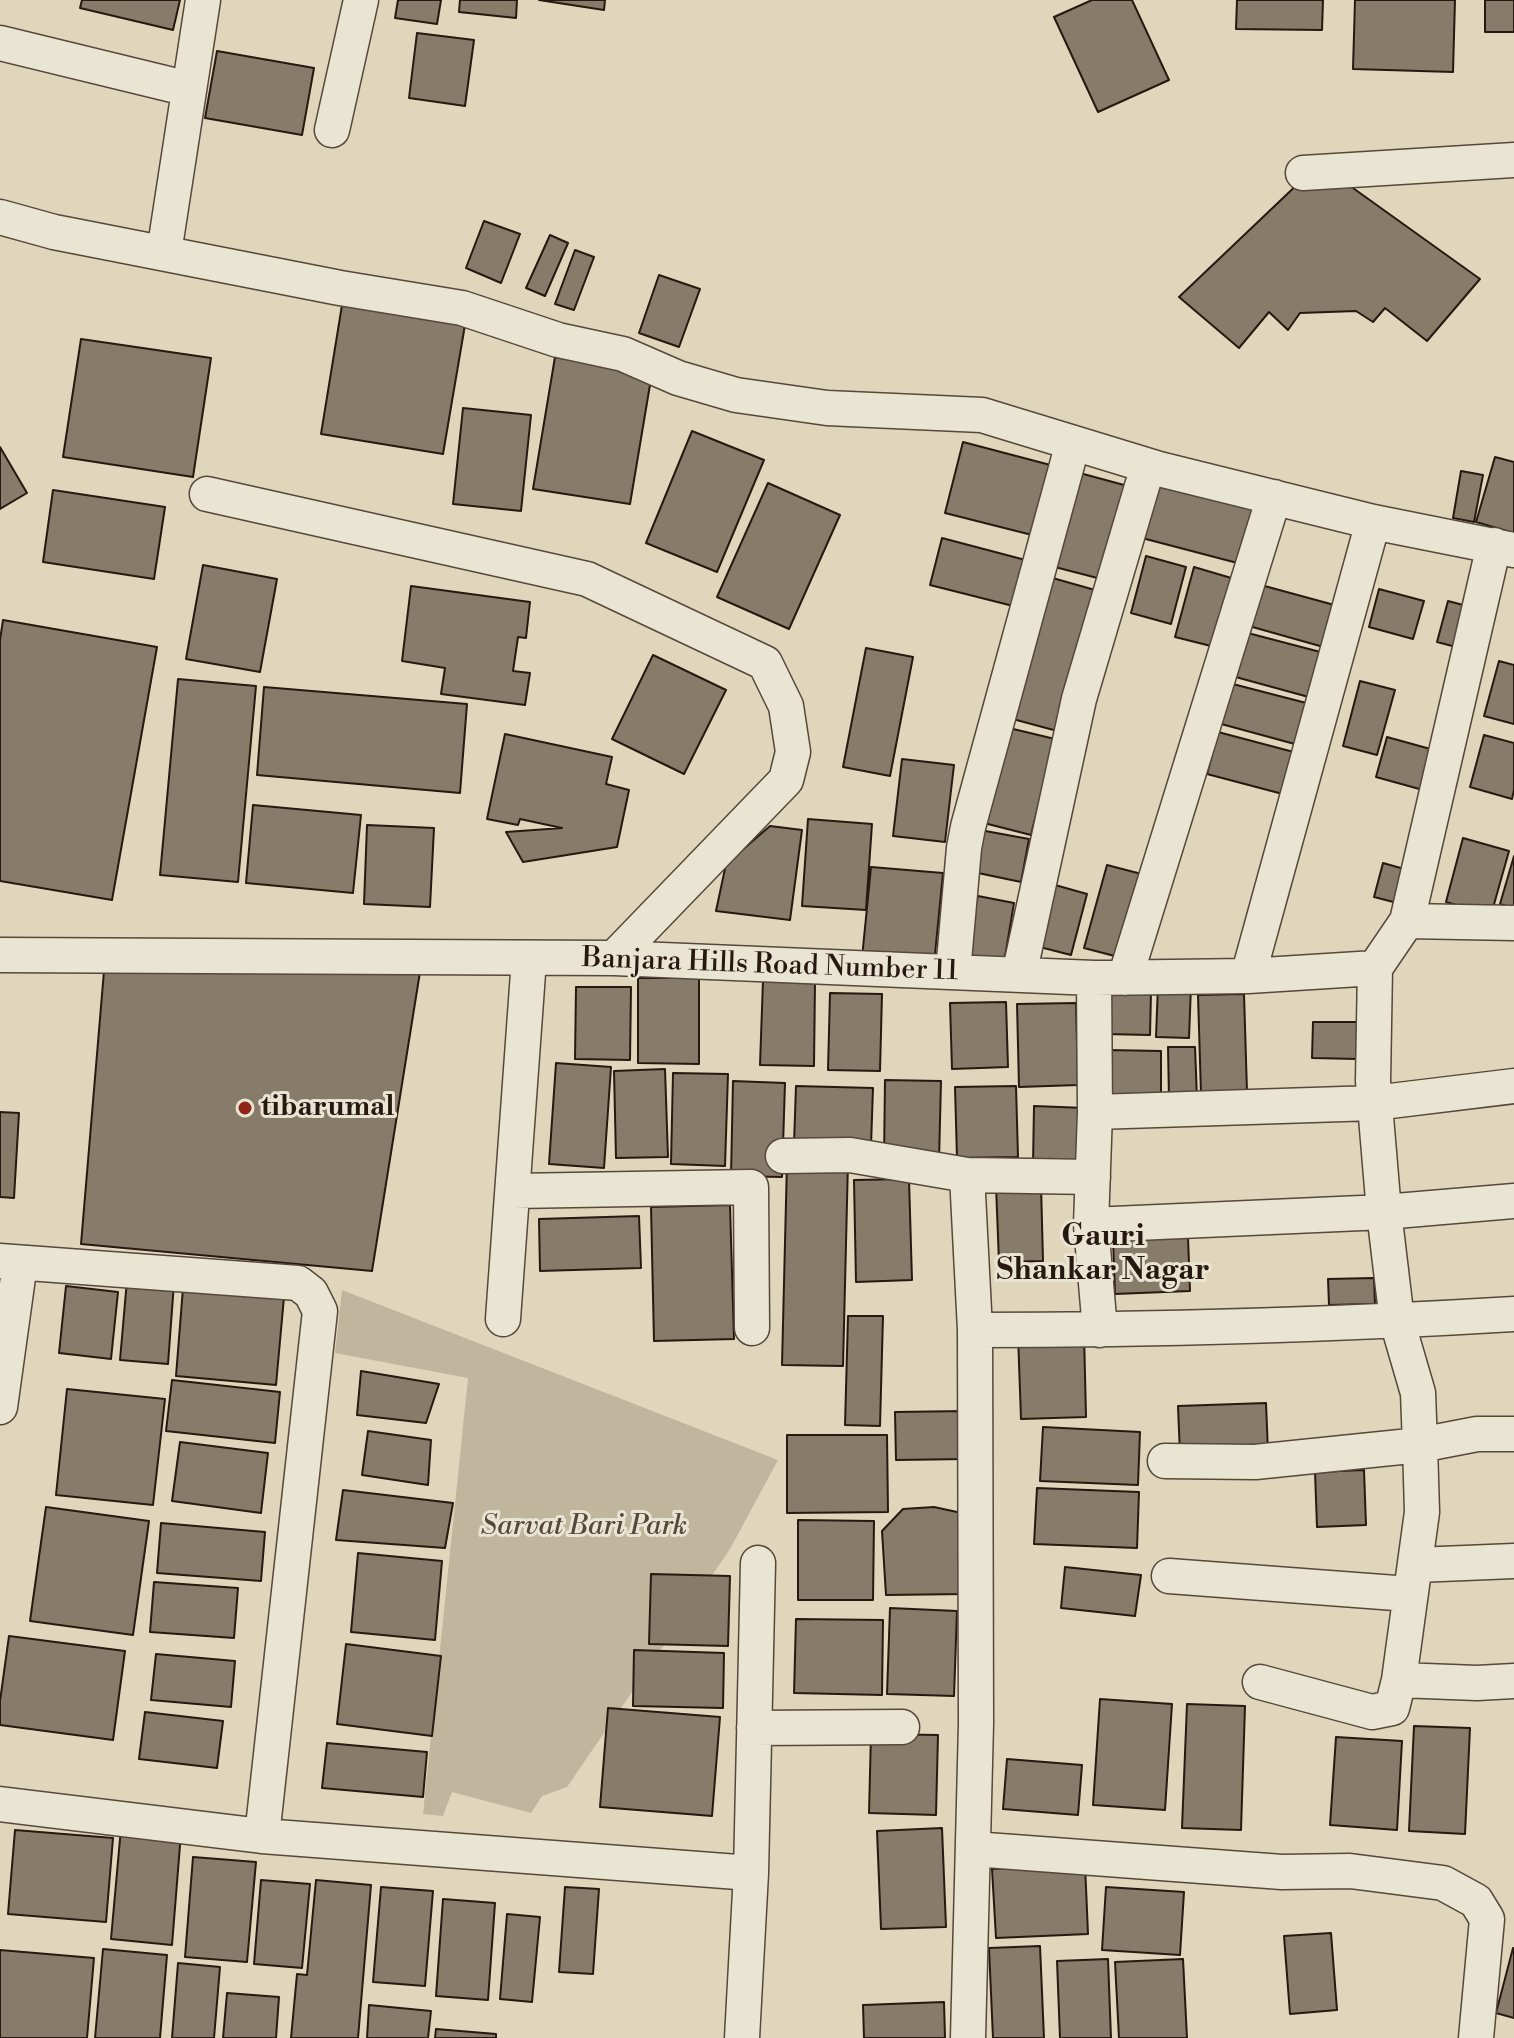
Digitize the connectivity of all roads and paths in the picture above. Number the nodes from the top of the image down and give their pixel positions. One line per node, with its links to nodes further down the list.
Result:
1 (203, 0): 4 (street)
2 (361, 0): 5 (street)
3 (0, 43): 4 (street)
4 (189, 89): 9 (street)
5 (332, 130)
6 (1514, 160): 7 (street)
7 (1303, 173)
8 (0, 217): 9 (street)
9 (164, 253): 10 (street)
10 (1073, 443): 11 (street); 22 (street)
11 (1148, 466): 13 (street); 23 (street)
12 (207, 494): 19 (street)
13 (1274, 497): 14 (street); 25 (street)
14 (1373, 522): 15 (street); 24 (street)
15 (1504, 547): 16 (street)
16 (1407, 921): 17 (street); 21 (street)
17 (1514, 923)
18 (0, 955): 20 (street, Banjara Hills Road Number 11)
19 (614, 958): 20 (street, Banjara Hills Road Number 11); 22 (street, Banjara Hills Road Number 11)
20 (529, 959): 32 (street)
21 (1375, 968): 24 (street, Banjara Hills Road Number 11); 27 (street)
22 (953, 972): 23 (street, Banjara Hills Road Number 11)
23 (1019, 975): 25 (street, Banjara Hills Road Number 11)
24 (1248, 976): 25 (street, Banjara Hills Road Number 11)
25 (1110, 978): 28 (street)
26 (1514, 1086): 27 (street)
27 (1374, 1103): 28 (street); 34 (street)
28 (1095, 1112): 31 (street)
29 (783, 1156): 30 (street)
30 (967, 1175): 31 (street); 41 (street)
31 (1093, 1177): 35 (street)
32 (514, 1191): 38 (street); 40 (street)
33 (1514, 1201): 34 (street)
34 (1384, 1212): 35 (street); 39 (street)
35 (1091, 1225): 42 (street)
36 (10, 1262): 43 (street); 57 (street)
37 (1514, 1314): 39 (street)
38 (503, 1319)
39 (1397, 1321): 42 (street); 45 (street)
40 (752, 1328)
41 (975, 1330): 42 (street); 58 (street)
42 (1100, 1330)
43 (0, 1407)
44 (1514, 1434): 45 (street)
45 (1420, 1445): 46 (street); 50 (street)
46 (1165, 1461)
47 (1514, 1561): 50 (street)
48 (758, 1563): 55 (street)
49 (1169, 1576): 50 (street)
50 (1413, 1579): 51 (street)
51 (1399, 1680): 52 (street); 53 (street)
52 (1514, 1681)
53 (1260, 1682)
54 (902, 1727): 55 (street)
55 (754, 1728): 59 (street)
56 (0, 1804): 57 (street)
57 (262, 1836): 59 (street)
58 (973, 1849): 61 (street); 62 (street)
59 (751, 1873): 60 (street)
60 (742, 2038)
61 (968, 2038)
62 (1476, 2038)

